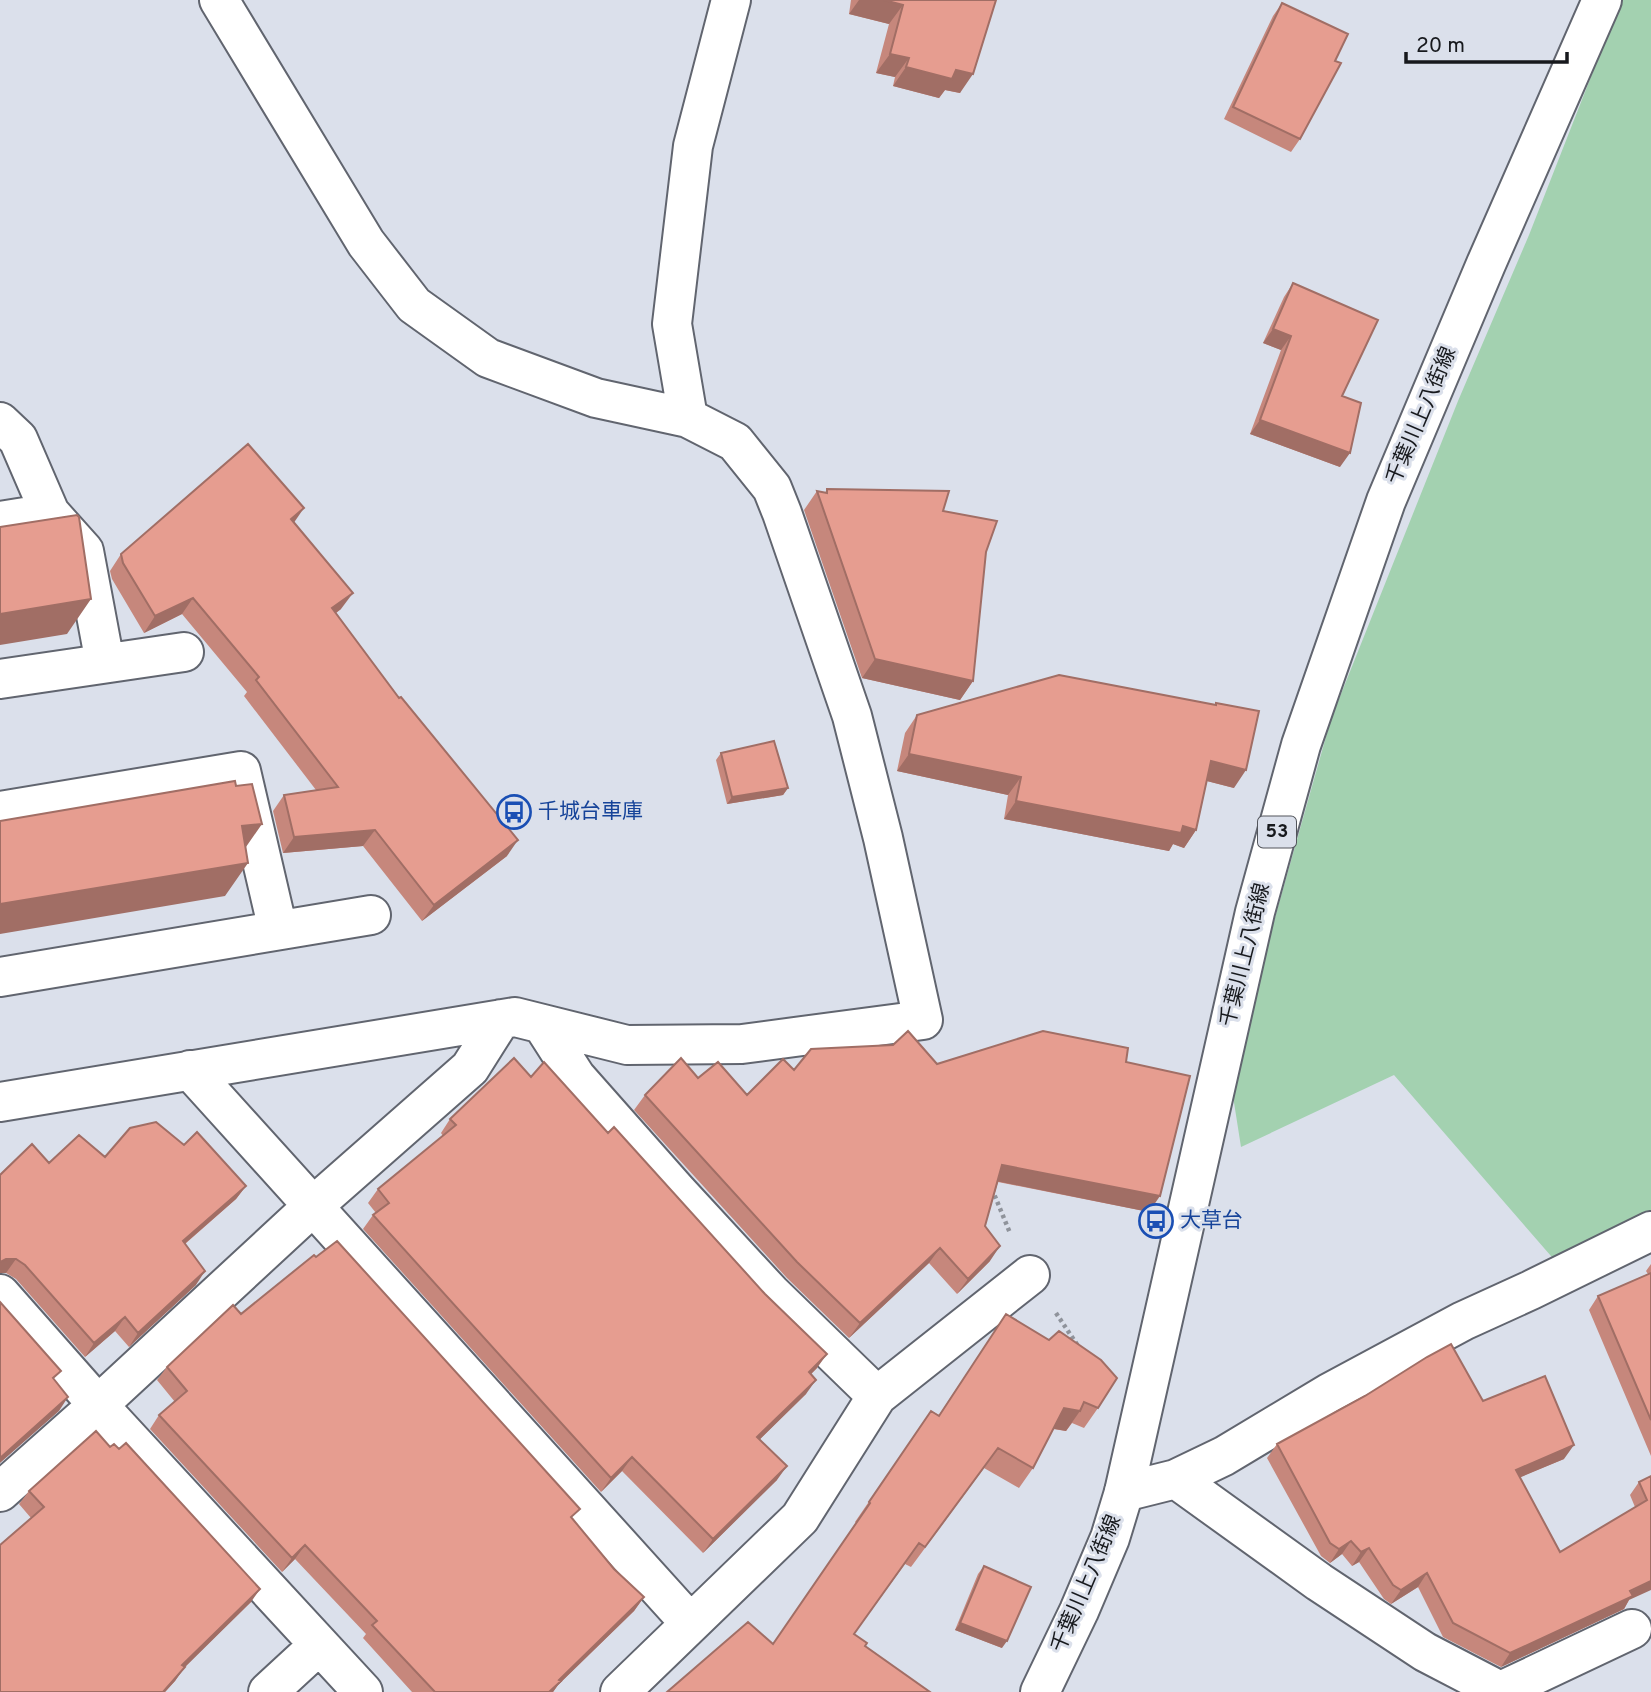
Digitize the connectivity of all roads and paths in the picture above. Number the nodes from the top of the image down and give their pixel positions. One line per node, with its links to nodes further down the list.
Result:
1 (219, 0): 4 (street)
2 (731, 0): 4 (street)
3 (1602, 0): 27 (street, 千葉川上八街線 / 53)
4 (688, 418): 16 (street)
5 (0, 422): 6 (street)
6 (50, 513): 7 (street); 9 (street)
7 (0, 521)
8 (184, 652): 9 (street)
9 (105, 663): 10 (street)
10 (0, 679)
11 (0, 811): 13 (street)
12 (371, 915): 13 (street)
13 (278, 930): 14 (street)
14 (0, 977)
15 (501, 1019): 16 (street); 17 (street); 19 (street)
16 (542, 1024): 23 (street)
17 (190, 1070): 18 (street); 19 (street)
18 (0, 1102)
19 (312, 1207): 24 (street); 28 (street)
20 (1651, 1231): 25 (street)
21 (1030, 1275): 23 (street)
22 (0, 1294): 24 (street)
23 (877, 1396): 28 (street)
24 (98, 1405): 26 (street); 30 (street)
25 (1176, 1479): 27 (street); 35 (street)
26 (0, 1492)
27 (1124, 1492): 34 (street, 千葉川上八街線 / 53)
28 (690, 1623): 33 (street)
29 (1632, 1629): 35 (street)
30 (319, 1644): 31 (street); 32 (street)
31 (268, 1692)
32 (363, 1692)
33 (620, 1692)
34 (1040, 1692)
35 (1501, 1692)

